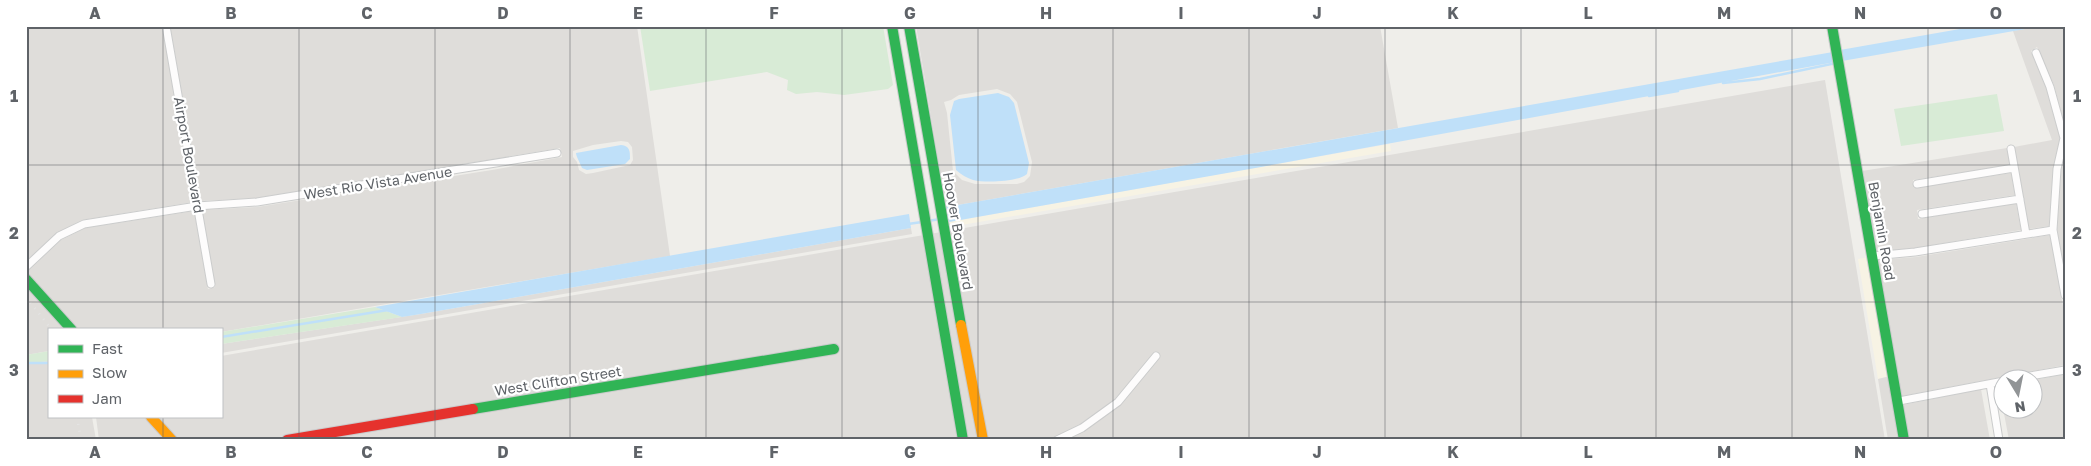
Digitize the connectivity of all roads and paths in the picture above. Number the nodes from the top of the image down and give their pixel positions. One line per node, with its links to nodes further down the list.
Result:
1 (166, 26): 11 (street, Airport Boulevard)
2 (892, 26): 31 (street, Hoover Boulevard)
3 (909, 26): 32 (street, Hoover Boulevard)
4 (1832, 26): 15 (street, Benjamin Road)
5 (2036, 53): 13 (street)
6 (2011, 149): 8 (street)
7 (558, 153): 11 (street, West Rio Vista Avenue)
8 (2014, 168): 9 (street); 10 (street)
9 (1917, 184)
10 (2020, 198): 12 (street); 14 (street)
11 (197, 206): 16 (street, West Rio Vista Avenue); 18 (street, Airport Boulevard)
12 (1922, 214)
13 (2053, 230): 14 (street); 19 (street)
14 (2026, 234): 15 (street)
15 (1873, 256): 27 (street, Benjamin Road)
16 (26, 267)
17 (26, 279): 20 (street)
18 (211, 284)
19 (2065, 295)
20 (70, 328)
21 (834, 349): 30 (street, West Clifton Street)
22 (1156, 356): 33 (street)
23 (2065, 370): 24 (street)
24 (2044, 374)
25 (1994, 383): 26 (street)
26 (1990, 384): 27 (street); 35 (street)
27 (1899, 401): 34 (street, Benjamin Road)
28 (152, 418): 29 (street)
29 (172, 440)
30 (287, 440)
31 (963, 440)
32 (983, 440)
33 (1057, 440)
34 (1904, 440)
35 (1999, 440)

